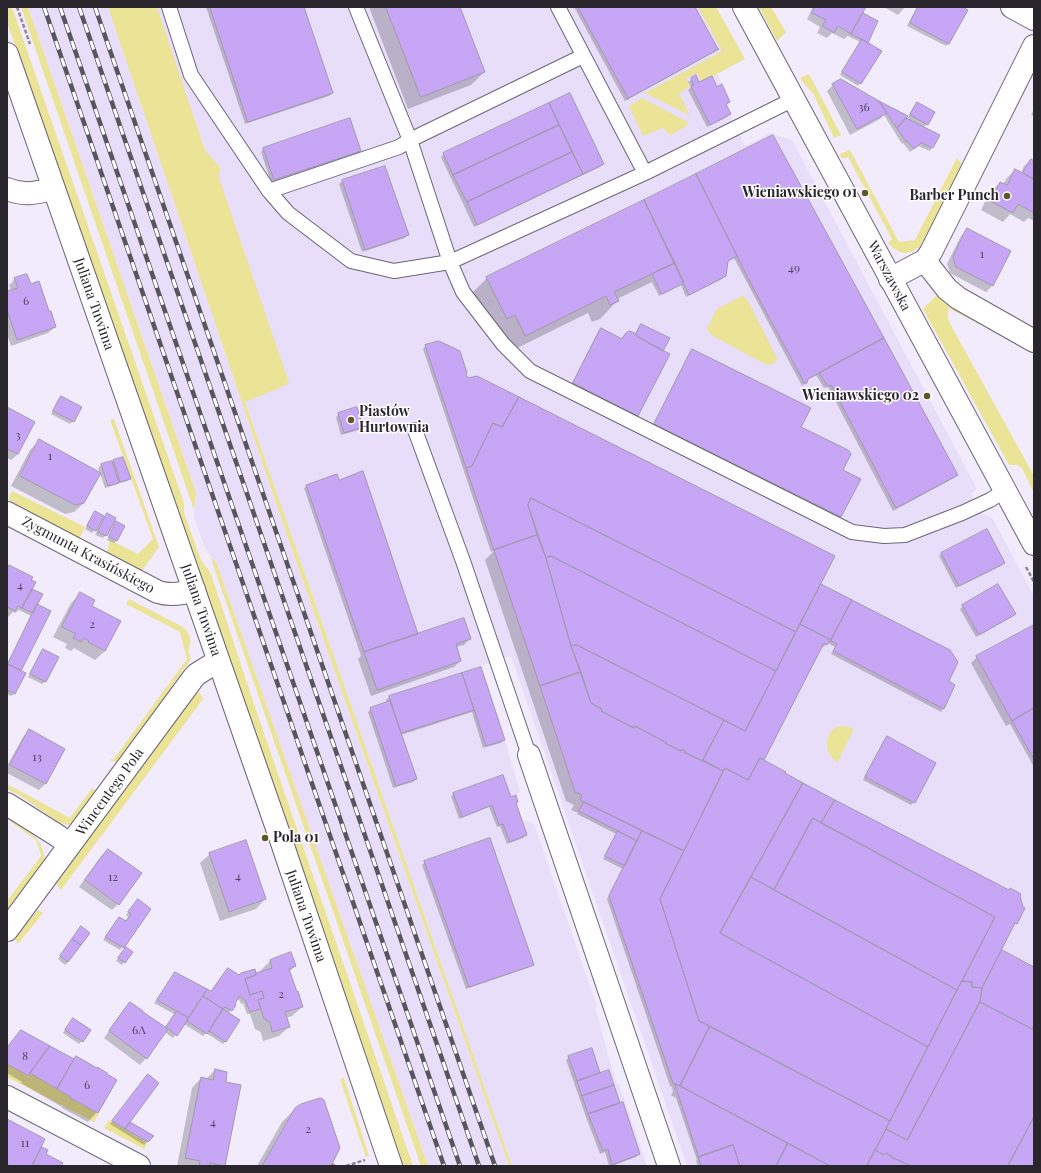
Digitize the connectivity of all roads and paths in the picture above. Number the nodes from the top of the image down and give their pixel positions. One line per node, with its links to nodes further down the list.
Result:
1 (169, 7): 15 (lane)
2 (356, 7): 11 (lane)
3 (558, 7): 9 (lane)
4 (744, 7): 10 (street, Warszawska)
5 (1012, 7): 6 (street)
6 (1034, 19)
7 (1034, 46): 16 (street)
8 (7, 54): 14 (street, Juliana Tuwima)
9 (583, 56): 11 (lane); 12 (lane)
10 (794, 99): 12 (lane); 18 (street, Warszawska)
11 (410, 140): 15 (lane); 17 (lane)
12 (645, 172): 17 (lane)
13 (7, 189): 14 (street)
14 (53, 189): 24 (street, Juliana Tuwima)
15 (269, 191): 17 (lane)
16 (925, 261): 18 (street); 19 (street)
17 (450, 262): 21 (lane)
18 (890, 279): 21 (street, Warszawska)
19 (1034, 341)
20 (415, 430): 26 (lane)
21 (1005, 491): 23 (street, Warszawska)
22 (7, 513): 24 (street, Zygmunta Krasińskiego)
23 (1034, 544)
24 (194, 590): 25 (street, Juliana Tuwima)
25 (218, 661): 28 (street, Wincentego Pola); 34 (street, Juliana Tuwima)
26 (529, 755): 35 (street)
27 (7, 804): 28 (street)
28 (70, 845): 29 (street, Wincentego Pola)
29 (7, 930)
30 (7, 1097): 32 (street)
31 (367, 1159): 33 (path)
32 (139, 1166)
33 (346, 1166)
34 (391, 1166)
35 (669, 1166)

